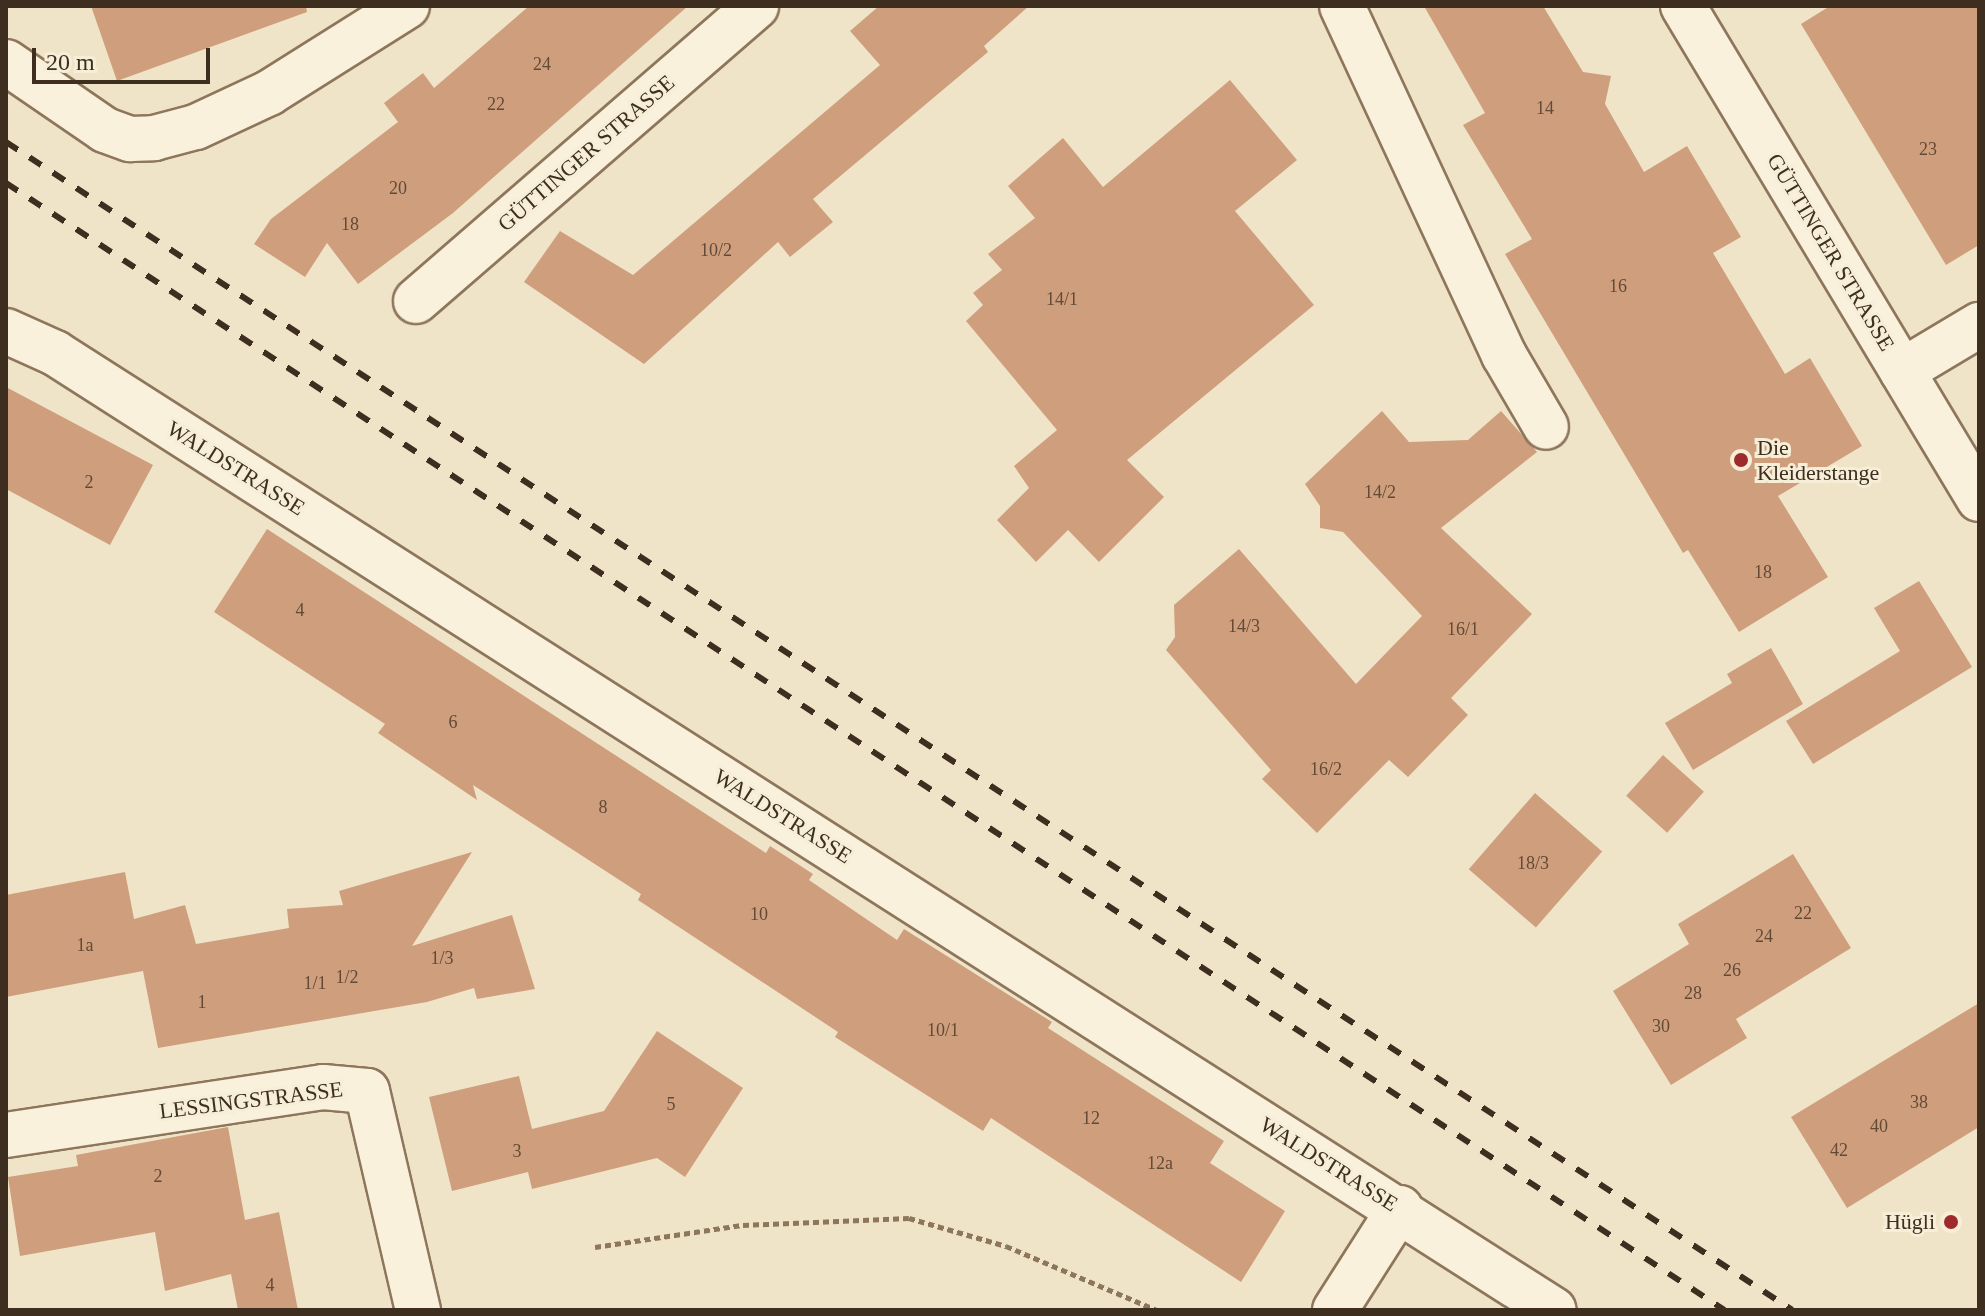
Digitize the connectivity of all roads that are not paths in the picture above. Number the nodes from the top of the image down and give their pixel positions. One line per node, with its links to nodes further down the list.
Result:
1 (407, 6): 5 (street)
2 (756, 6): 6 (street, GÜTTINGER STRASSE)
3 (1342, 6): 10 (street)
4 (1683, 6): 9 (street, GÜTTINGER STRASSE)
5 (6, 62)
6 (416, 301)
7 (1979, 325): 9 (street)
8 (6, 331): 13 (street, WALDSTRASSE)
9 (1902, 371): 11 (street, GÜTTINGER STRASSE)
10 (1546, 427)
11 (1979, 499)
12 (6, 1135): 14 (street, LESSINGSTRASSE)
13 (1400, 1208): 15 (street); 16 (street, WALDSTRASSE)
14 (418, 1310)
15 (1335, 1310)
16 (1554, 1310)

